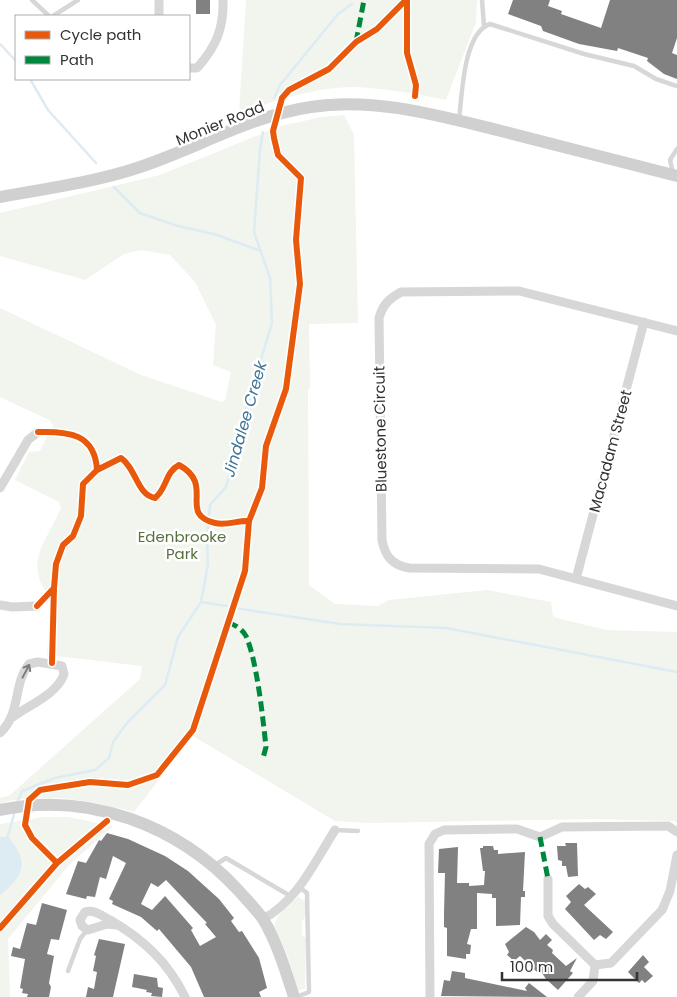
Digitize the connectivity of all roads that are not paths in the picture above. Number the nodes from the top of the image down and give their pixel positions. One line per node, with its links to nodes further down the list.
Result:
1 (32, 0): 6 (lane)
2 (78, 0): 7 (lane)
3 (159, 0): 8 (street)
4 (223, 0): 10 (street)
5 (482, 0): 9 (lane)
6 (48, 15)
7 (55, 15)
8 (159, 15)
9 (484, 26): 11 (lane); 12 (lane)
10 (190, 68)
11 (677, 86)
12 (459, 121): 14 (main road, Monier Road); 15 (main road, Monier Road)
13 (677, 149): 14 (lane)
14 (676, 175)
15 (0, 197)
16 (644, 322): 17 (street, Bluestone Circuit); 20 (street, Macadam Street); 20 (street, Bluestone Circuit)
17 (677, 331)
18 (38, 432): 19 (street)
19 (0, 488)
20 (576, 580): 23 (street, Bluestone Circuit)
21 (0, 605): 22 (street)
22 (37, 606)
23 (677, 606)
24 (13, 717): 24 (street, one-way to 24); 25 (street)
25 (0, 733)
26 (4, 809): 31 (main road)
27 (335, 830): 28 (lane); 33 (street)
28 (358, 830)
29 (677, 832): 42 (street)
30 (677, 855): 38 (street)
31 (214, 865): 34 (lane); 35 (main road)
32 (548, 879): 38 (street)
33 (299, 887): 34 (street); 41 (lane)
34 (292, 897): 35 (street)
35 (263, 919): 41 (main road)
36 (117, 924): 37 (street); 37 (street); 40 (street)
37 (87, 930): 39 (lane)
38 (595, 965): 43 (street)
39 (68, 971)
40 (185, 997)
41 (294, 997)
42 (430, 997)
43 (578, 997)

